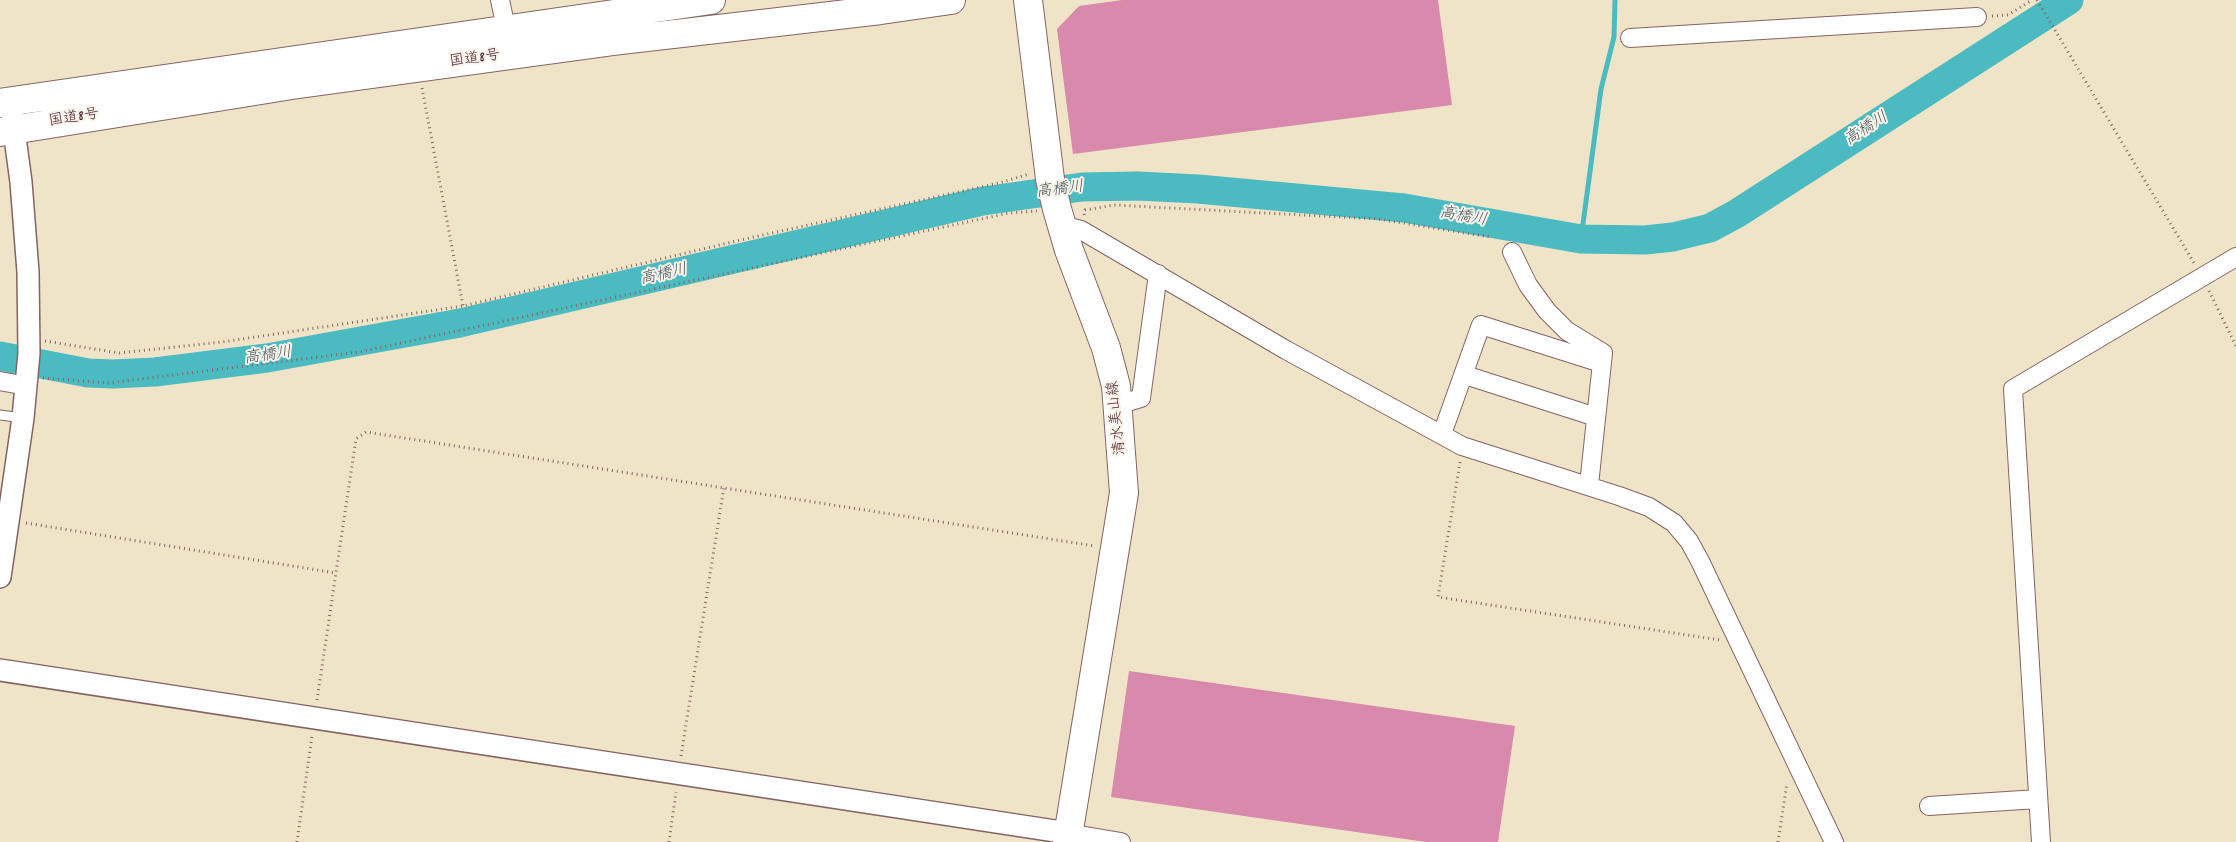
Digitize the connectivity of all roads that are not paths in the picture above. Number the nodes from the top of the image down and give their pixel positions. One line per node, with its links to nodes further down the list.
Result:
1 (500, 0): 6 (street)
2 (711, 0): 6 (main road, 国道8号)
3 (951, 0): 9 (main road, 国道8号)
4 (1028, 0): 10 (main road, 清水美山線)
5 (1977, 17): 7 (street)
6 (506, 28): 8 (main road, 国道8号)
7 (1630, 38)
8 (5, 102): 9 (street)
9 (7, 130): 17 (street)
10 (1066, 222): 13 (street); 18 (main road, 清水美山線)
11 (1512, 252): 14 (street)
12 (2236, 257): 26 (street)
13 (1158, 274): 18 (street); 22 (street)
14 (1601, 363): 15 (street); 20 (street)
15 (1464, 375): 20 (street); 22 (street)
16 (0, 381): 17 (street)
17 (27, 382): 21 (street)
18 (1118, 404): 28 (main road, 清水美山線)
19 (0, 415): 21 (lane)
20 (1596, 417): 23 (street)
21 (23, 418): 24 (street)
22 (1442, 434): 23 (street)
23 (1589, 485): 30 (street)
24 (0, 577)
25 (0, 670): 28 (street)
26 (2038, 799): 27 (street); 31 (street)
27 (1929, 806)
28 (1068, 838): 29 (street)
29 (1122, 842)
30 (1834, 842)
31 (2041, 842)

